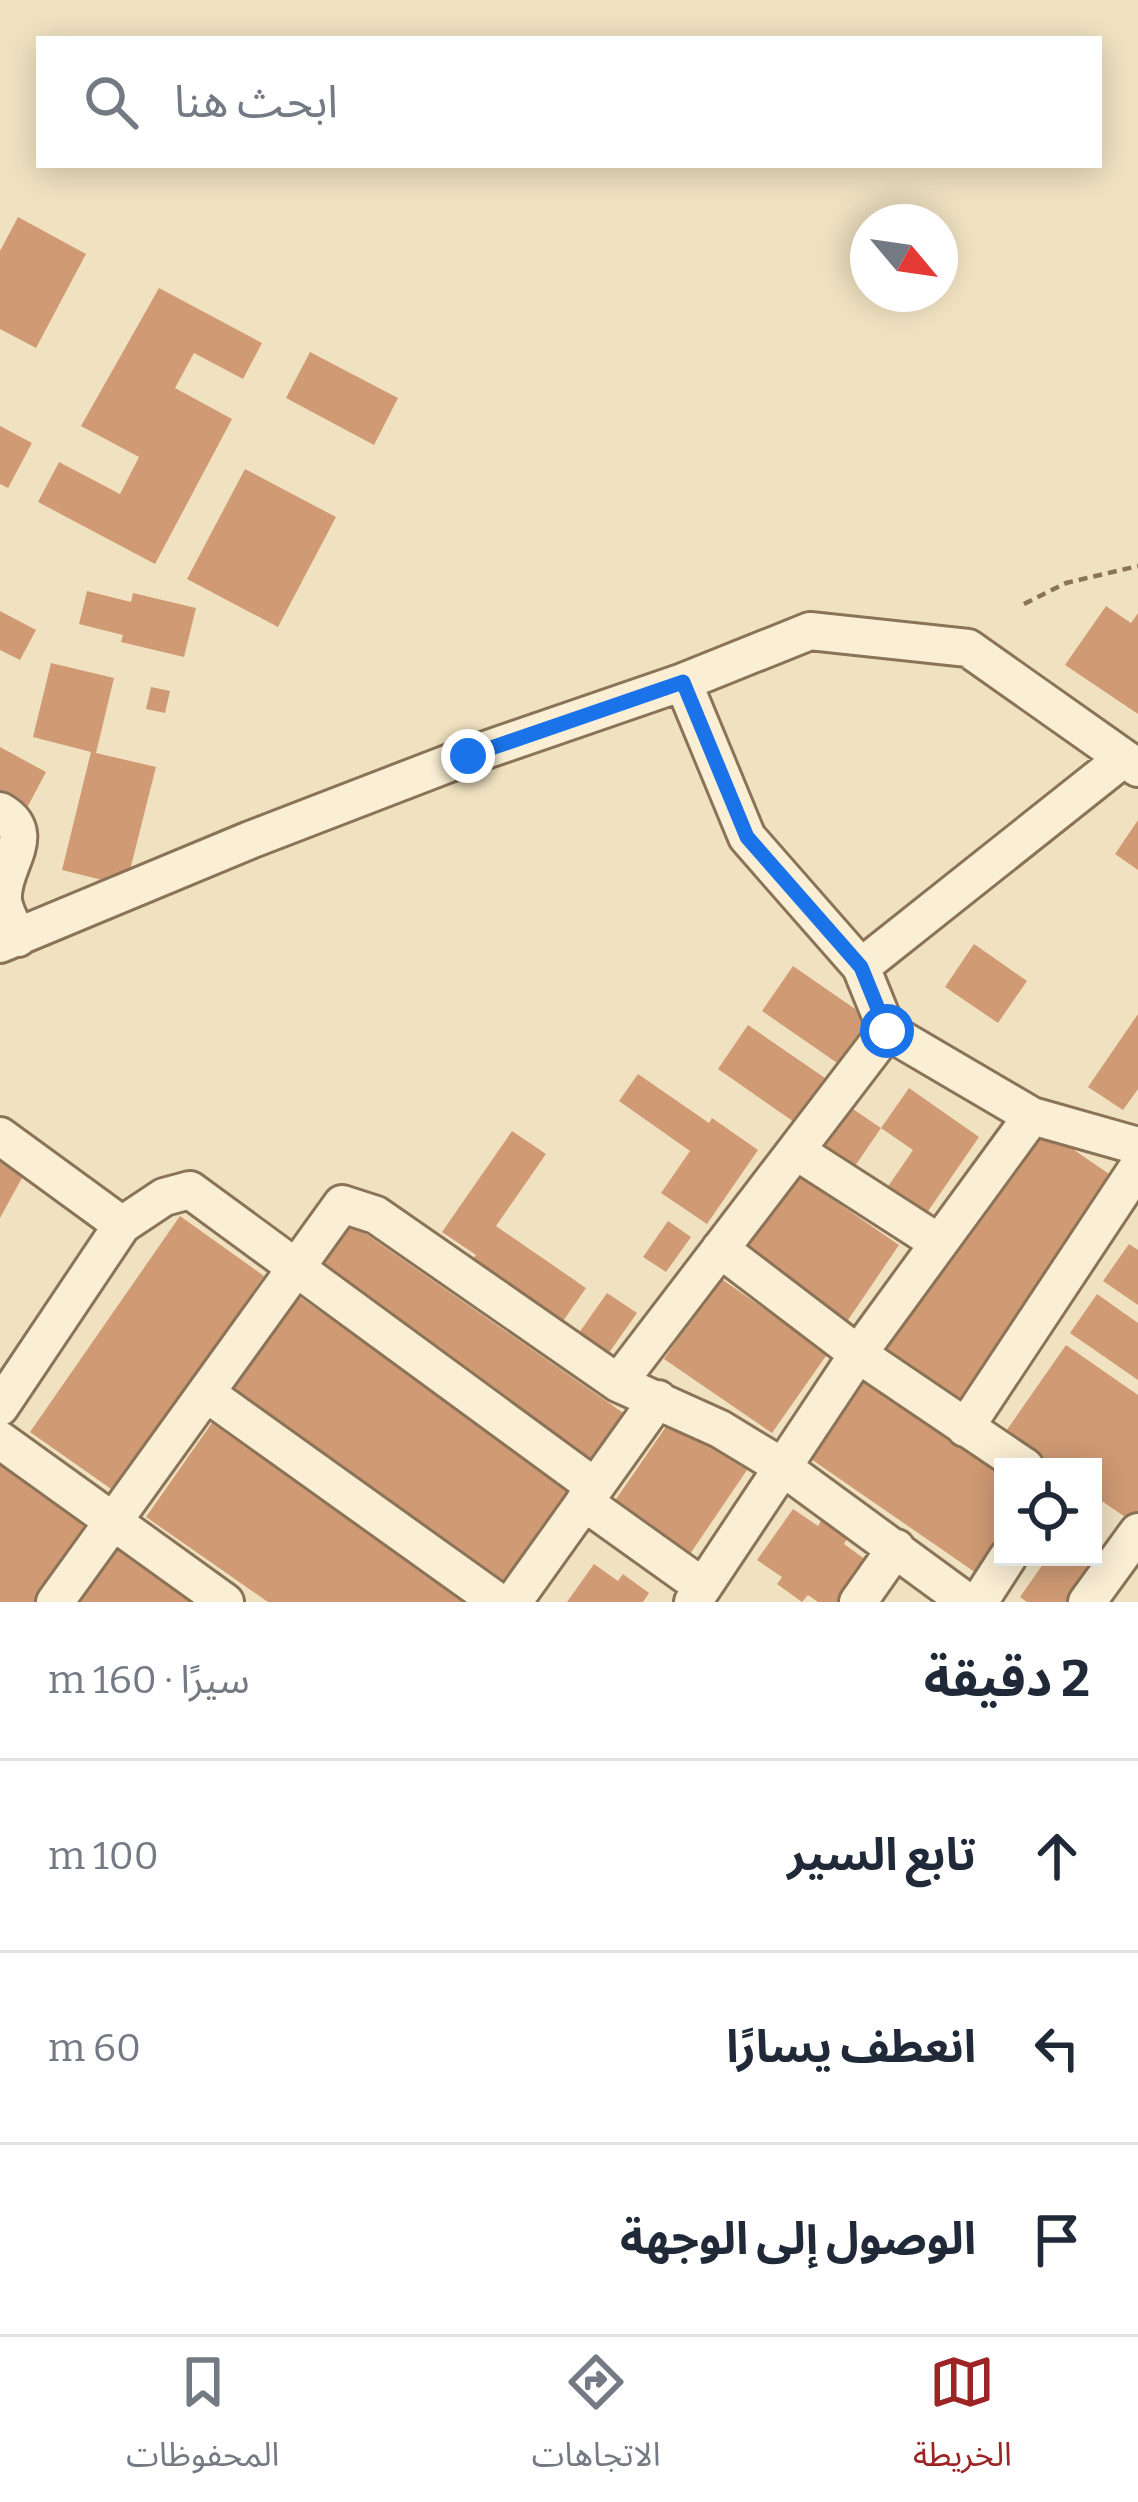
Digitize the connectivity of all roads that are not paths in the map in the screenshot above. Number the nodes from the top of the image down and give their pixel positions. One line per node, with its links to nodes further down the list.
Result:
1 (683, 682): 2 (street); 4 (street); 5 (street)
2 (1131, 763): 5 (street)
3 (0, 811): 4 (street)
4 (9, 941)
5 (861, 967): 6 (street)
6 (887, 1031): 7 (street); 10 (street)
7 (1032, 1116): 9 (street); 13 (street)
8 (0, 1136): 12 (street)
9 (1138, 1146)
10 (796, 1150): 13 (street); 14 (street)
11 (1138, 1168): 21 (street)
12 (122, 1225): 15 (street); 20 (street)
13 (939, 1244): 16 (street)
14 (720, 1249): 16 (street); 17 (street)
15 (296, 1270): 17 (street); 18 (street); 25 (street)
16 (858, 1354): 21 (street); 24 (street)
17 (618, 1383): 19 (street)
18 (206, 1393): 26 (street); 33 (street)
19 (658, 1399): 24 (street); 25 (street)
20 (0, 1407)
21 (965, 1429): 23 (street)
22 (0, 1440): 26 (street)
23 (1011, 1458)
24 (782, 1466): 28 (street); 30 (street)
25 (590, 1494): 30 (street); 34 (street)
26 (113, 1522): 31 (street); 32 (street)
27 (1138, 1532): 38 (street)
28 (896, 1549): 35 (street); 36 (street)
29 (1002, 1566): 37 (street)
30 (698, 1594)
31 (55, 1602)
32 (225, 1602)
33 (498, 1602)
34 (513, 1602)
35 (858, 1602)
36 (967, 1602)
37 (979, 1602)
38 (1087, 1602)

